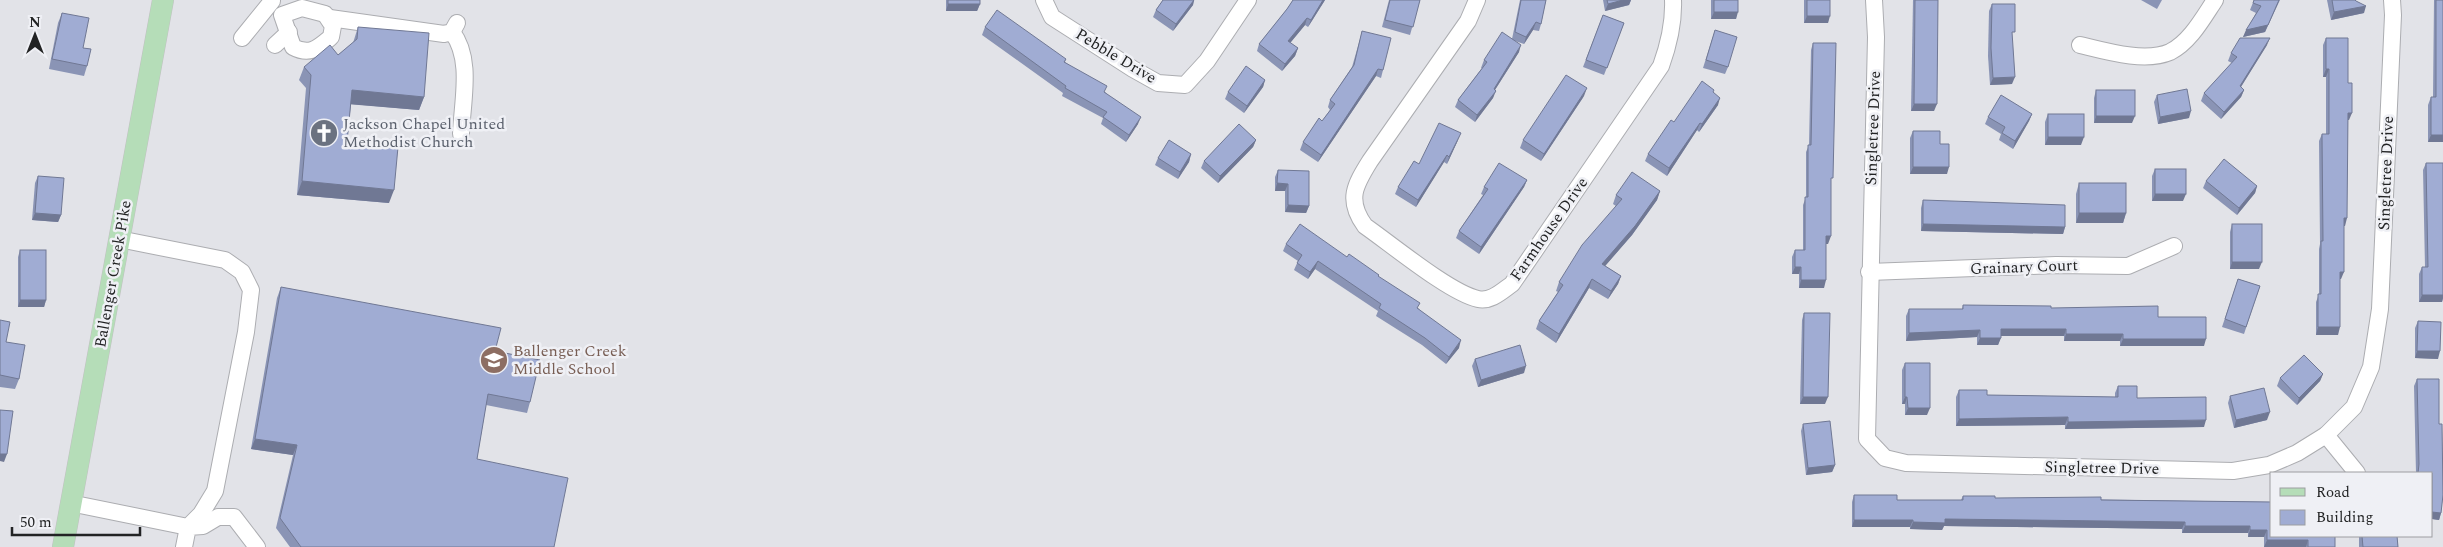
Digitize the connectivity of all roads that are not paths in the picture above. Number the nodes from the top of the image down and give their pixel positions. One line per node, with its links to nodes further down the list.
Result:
1 (164, 0): 18 (main road, Ballenger Creek Pike)
2 (1044, 0): 3 (street, Pebble Drive)
3 (1248, 0)
4 (1477, 0): 5 (street, Farmhouse Drive)
5 (1673, 0)
6 (1874, 0): 20 (street, Singletree Drive)
7 (2215, 0): 16 (street)
8 (2392, 0): 21 (street, Singletree Drive)
9 (270, 1): 11 (street); 14 (street)
10 (302, 4): 11 (street); 12 (street)
11 (282, 15): 13 (street)
12 (330, 18): 13 (street); 17 (street)
13 (289, 32): 15 (street)
14 (242, 38)
15 (275, 45)
16 (2080, 45)
17 (460, 134)
18 (119, 239): 23 (main road, Ballenger Creek Pike); 24 (street)
19 (2174, 246): 20 (street, Grainary Court)
20 (1869, 272): 21 (street, Singletree Drive)
21 (2326, 435): 22 (street)
22 (2356, 472)
23 (70, 503): 24 (street); 25 (main road, Ballenger Creek Pike)
24 (188, 528): 26 (street); 27 (street)
25 (63, 547)
26 (184, 547)
27 (257, 547)

